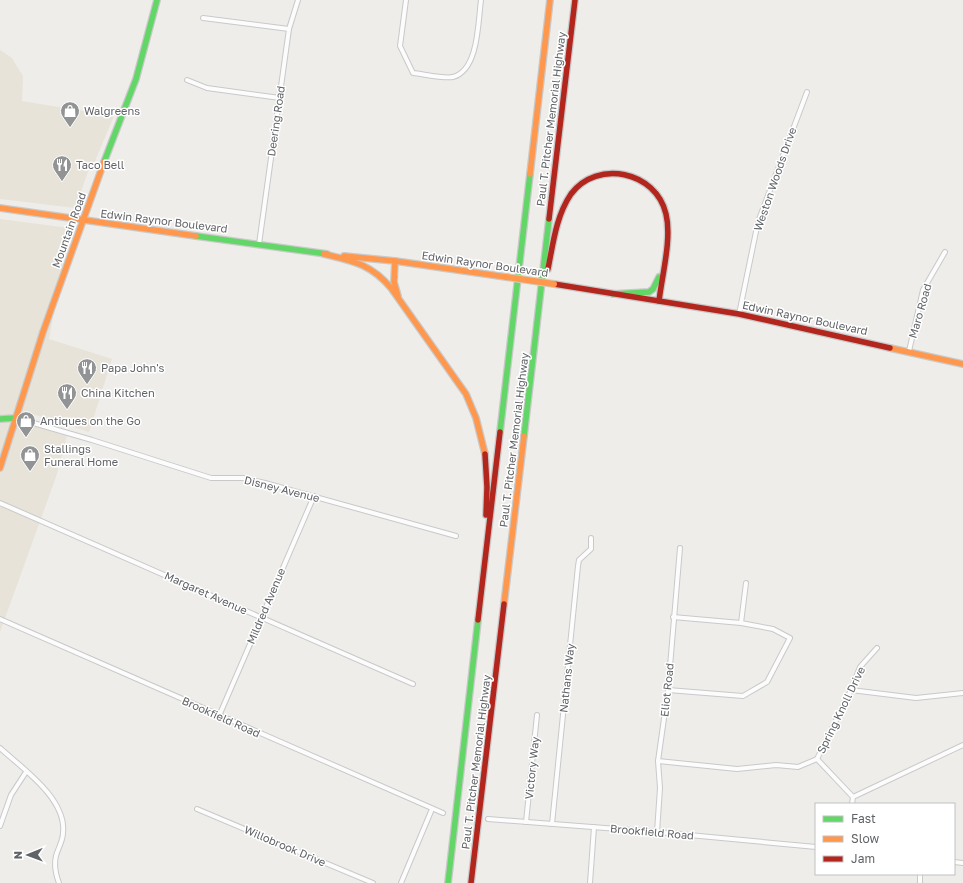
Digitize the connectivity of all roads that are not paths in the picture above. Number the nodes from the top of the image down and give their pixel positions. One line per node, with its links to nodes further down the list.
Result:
1 (157, 0): 13 (main road, Mountain Road)
2 (298, 0): 8 (street, Deering Road)
3 (406, 0): 4 (street)
4 (482, 0)
5 (550, 0): 41 (main road, Paul T. Pitcher Memorial Highway)
6 (575, 0): 23 (main road, Paul T. Pitcher Memorial Highway)
7 (203, 18): 8 (street)
8 (289, 29): 11 (street, Deering Road)
9 (187, 80): 11 (street)
10 (807, 92): 22 (street, Weston Woods Drive)
11 (280, 98): 14 (street, Deering Road)
12 (0, 208): 13 (main road, Edwin Raynor Boulevard)
13 (83, 221): 14 (main road, Edwin Raynor Boulevard); 26 (main road, Mountain Road)
14 (259, 244): 16 (main road, Edwin Raynor Boulevard)
15 (945, 252): 24 (street, Maro Road)
16 (324, 254): 17 (main road, Edwin Raynor Boulevard); 20 (main road)
17 (395, 261): 19 (main road, Edwin Raynor Boulevard, bridge); 20 (main road)
18 (662, 265): 19 (main road); 21 (main road); 23 (main road)
19 (613, 294): 21 (main road, Edwin Raynor Boulevard)
20 (399, 300): 41 (main road)
21 (659, 301): 22 (main road, Edwin Raynor Boulevard)
22 (739, 314): 24 (main road, Edwin Raynor Boulevard)
23 (538, 320): 68 (main road, Paul T. Pitcher Memorial Highway)
24 (909, 351): 25 (main road, Edwin Raynor Boulevard)
25 (963, 364)
26 (16, 418): 27 (main road); 28 (main road, Mountain Road); 29 (street, Disney Avenue)
27 (0, 419)
28 (0, 468)
29 (314, 496): 31 (street, Disney Avenue); 35 (street, Mildred Avenue)
30 (0, 503): 35 (street, Margaret Avenue)
31 (456, 536)
32 (591, 538): 59 (street, Nathans Way)
33 (680, 548): 36 (street, Eliot Road)
34 (746, 583): 38 (street)
35 (261, 617): 40 (street, Margaret Avenue); 46 (street, Mildred Avenue)
36 (673, 617): 38 (street); 42 (street, Eliot Road)
37 (0, 619): 46 (street, Brookfield Road)
38 (741, 623): 42 (street)
39 (877, 648): 43 (street, Spring Knoll Drive)
40 (413, 684)
41 (470, 690): 67 (main road, Paul T. Pitcher Memorial Highway)
42 (668, 690): 50 (street, Eliot Road)
43 (851, 690): 44 (street); 49 (street, Spring Knoll Drive)
44 (963, 693)
45 (538, 715): 58 (street, Victory Way)
46 (219, 716): 55 (street, Brookfield Road)
47 (963, 745): 52 (street)
48 (0, 748): 51 (street)
49 (817, 759): 50 (street, Spring Knoll Drive); 52 (street)
50 (658, 760): 62 (street, Eliot Road)
51 (26, 772): 60 (street); 64 (street)
52 (853, 797): 53 (street)
53 (852, 803)
54 (197, 809): 65 (street, Willobrook Drive)
55 (432, 809): 56 (street, Brookfield Road); 66 (street)
56 (443, 813)
57 (488, 819): 58 (street, Brookfield Road)
58 (526, 822): 59 (street, Brookfield Road)
59 (552, 824): 61 (street, Brookfield Road)
60 (0, 826)
61 (594, 827): 62 (street, Brookfield Road); 69 (street)
62 (657, 832): 63 (street, Brookfield Road)
63 (815, 847)
64 (59, 883)
65 (373, 883)
66 (401, 883)
67 (448, 883)
68 (471, 883)
69 (590, 883)

